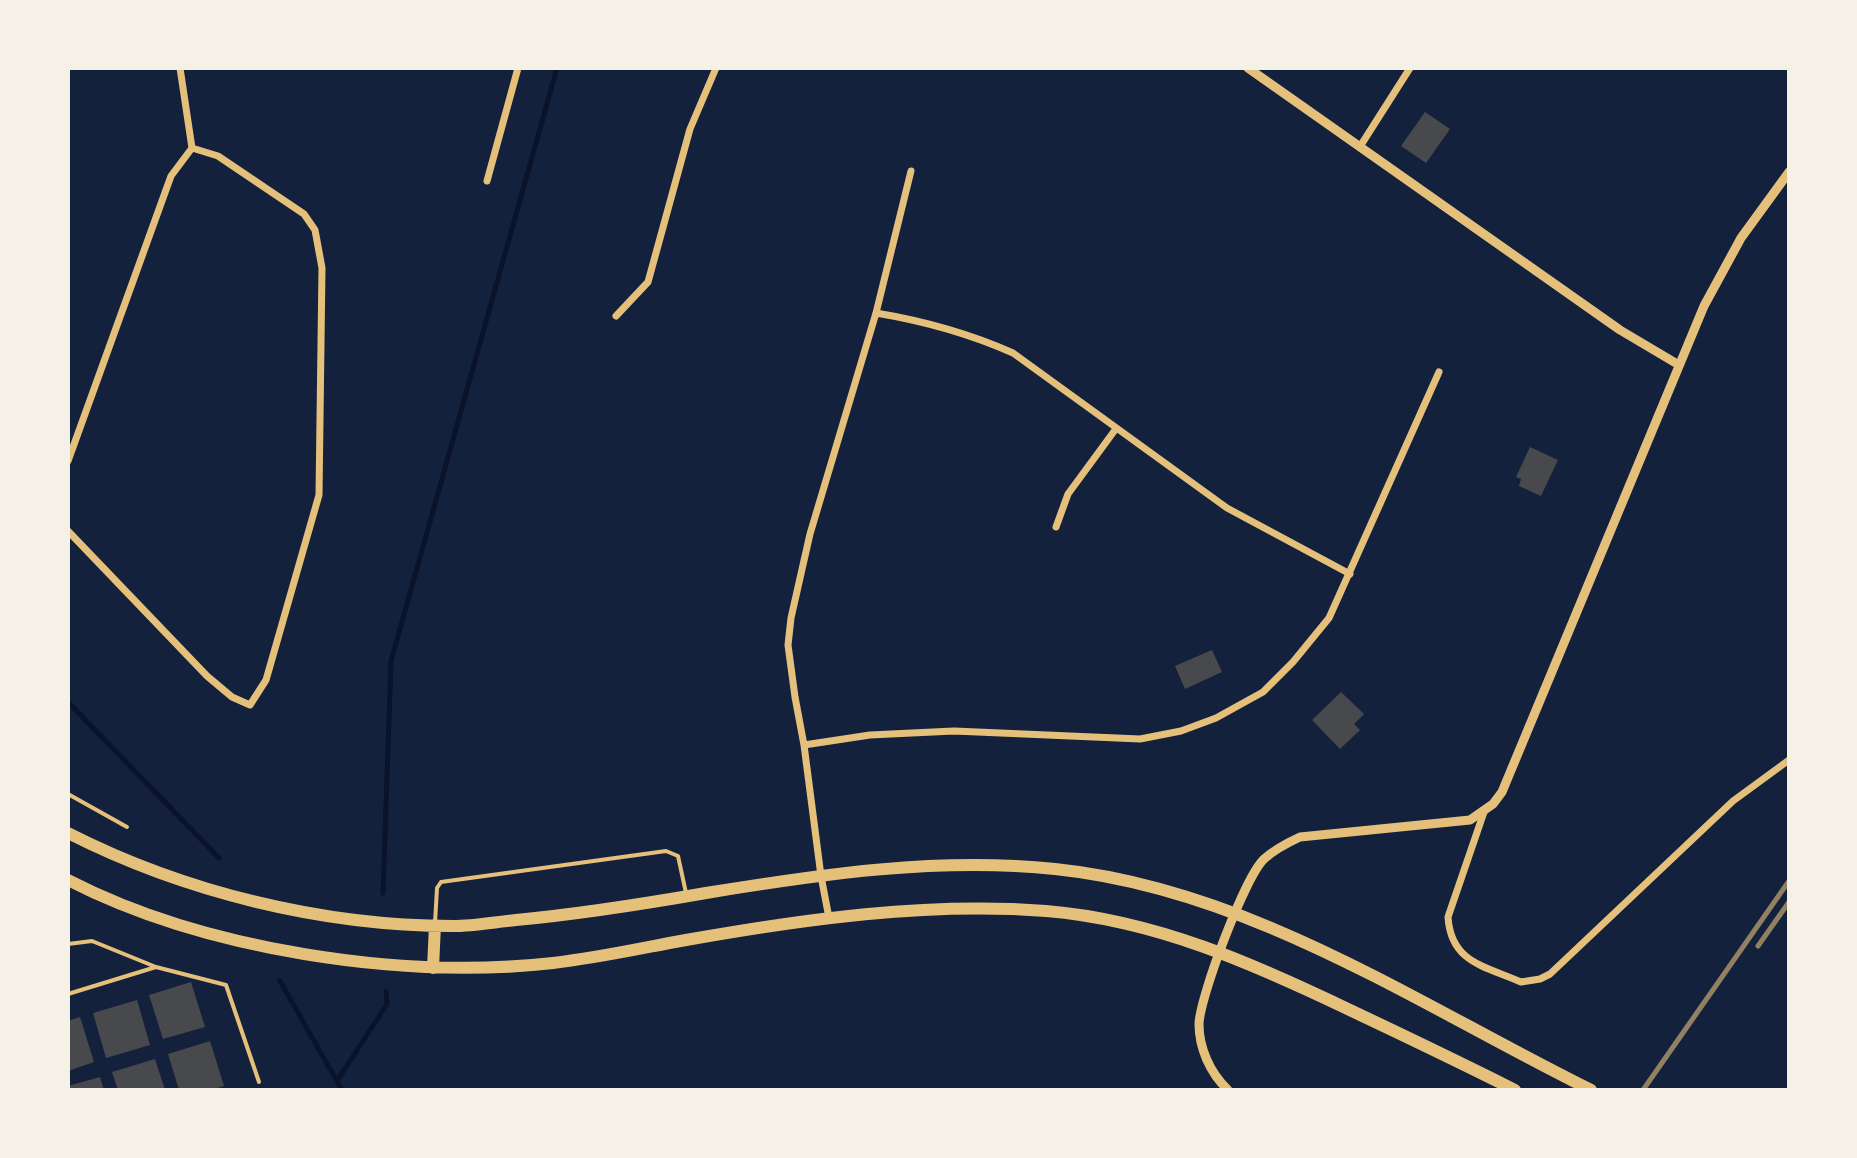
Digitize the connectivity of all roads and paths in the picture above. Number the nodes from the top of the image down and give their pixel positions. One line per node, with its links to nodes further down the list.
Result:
1 (180, 68): 7 (street)
2 (518, 68): 10 (street)
3 (716, 68): 12 (street)
4 (1248, 68): 6 (street)
5 (1410, 68): 6 (street)
6 (1361, 145): 13 (street)
7 (192, 148): 16 (street); 18 (street)
8 (911, 171): 11 (street)
9 (1789, 172): 13 (street)
10 (487, 181)
11 (876, 313): 15 (street); 20 (street)
12 (616, 316)
13 (1679, 365): 23 (street)
14 (1439, 372): 19 (street)
15 (1115, 430): 17 (street); 19 (street)
16 (68, 461)
17 (1056, 527)
18 (68, 531)
19 (1350, 574): 20 (street)
20 (804, 745): 26 (street)
21 (1789, 760): 23 (street)
22 (68, 794): 24 (lane)
23 (1484, 812): 29 (street)
24 (127, 827)
25 (68, 833): 31 (main road)
26 (821, 876): 28 (main road); 29 (main road); 30 (street)
27 (68, 880): 35 (main road)
28 (687, 897): 31 (main road); 31 (lane)
29 (1235, 912): 33 (street); 40 (main road)
30 (829, 918): 33 (main road); 35 (main road)
31 (435, 925): 35 (main road)
32 (68, 944): 34 (lane)
33 (1220, 952): 38 (street); 39 (main road)
34 (156, 967): 36 (lane); 37 (lane)
35 (433, 968)
36 (68, 994)
37 (259, 1082)
38 (1228, 1090)
39 (1515, 1090)
40 (1591, 1090)

